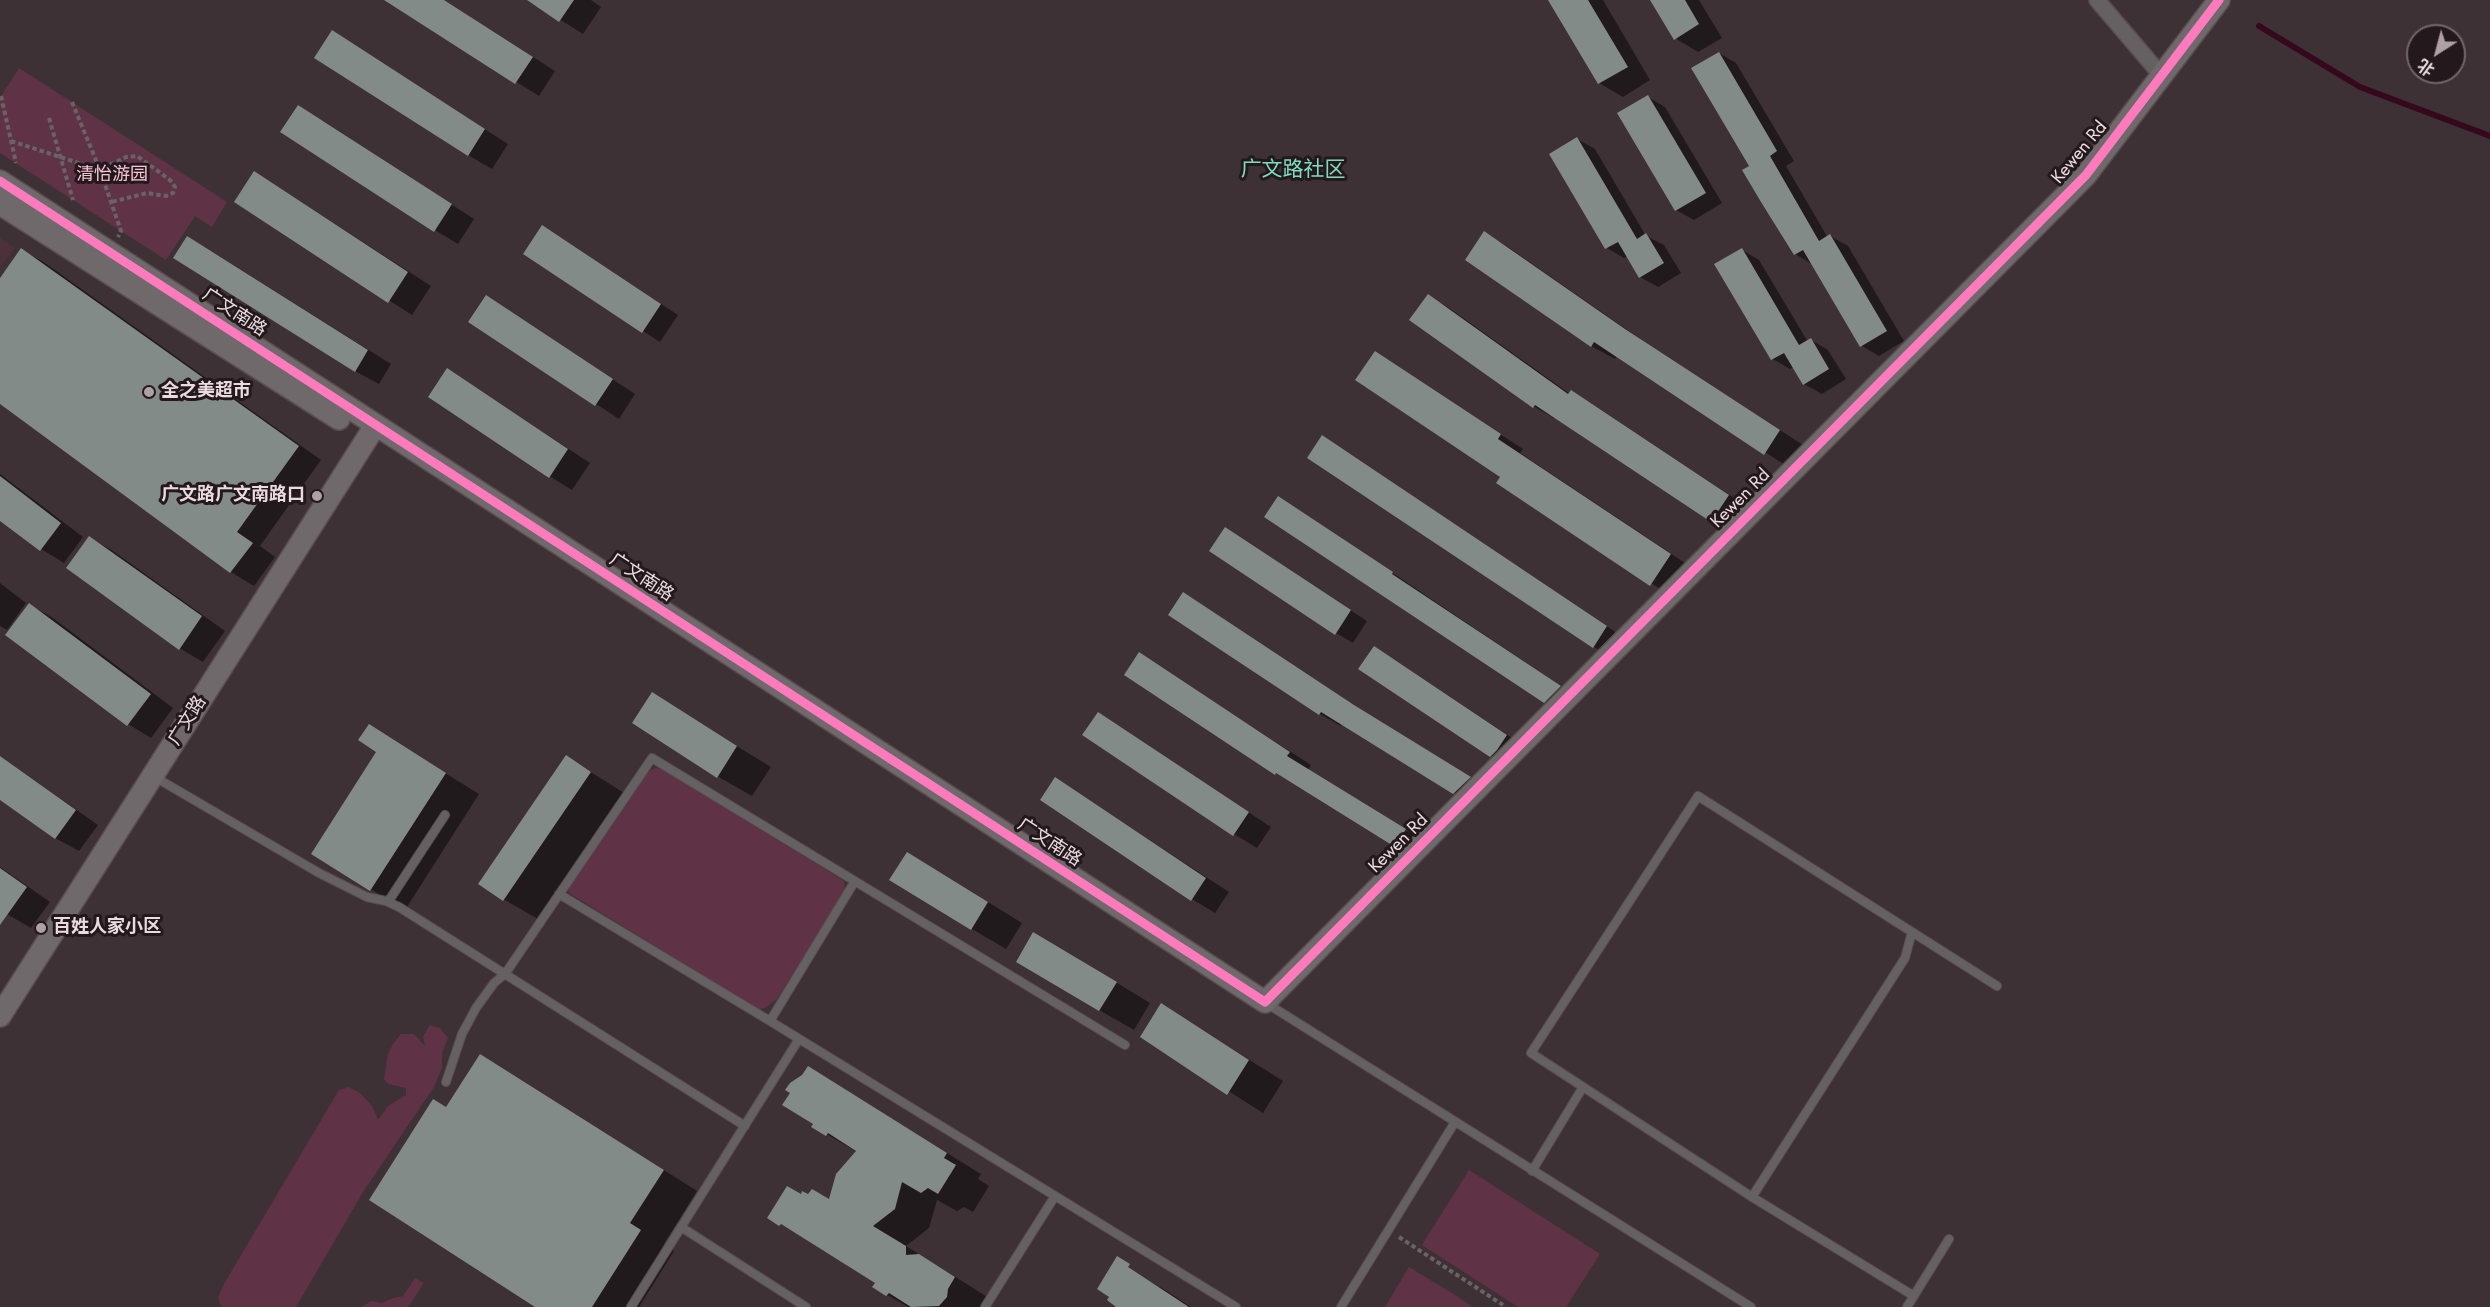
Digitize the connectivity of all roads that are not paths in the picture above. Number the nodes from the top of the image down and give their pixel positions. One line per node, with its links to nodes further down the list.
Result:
1 (2097, 0): 4 (street)
2 (2219, 0): 4 (street, Kewen Rd)
3 (2229, 0): 4 (street, Kewen Rd)
4 (2164, 72): 16 (street, Kewen Rd)
5 (0, 181): 7 (street, 广文南路)
6 (0, 204): 7 (street, 广文南路)
7 (375, 426): 8 (street, 广文路); 16 (street, 广文南路)
8 (153, 776): 12 (lane); 17 (street, 广文路)
9 (445, 815): 12 (lane)
10 (855, 881): 11 (lane); 18 (lane); 20 (lane)
11 (559, 894): 14 (lane); 18 (lane)
12 (388, 902): 14 (lane)
13 (1912, 932): 15 (lane); 22 (lane); 27 (lane)
14 (505, 974): 21 (lane); 24 (lane)
15 (1997, 986)
16 (1265, 1002): 23 (lane)
17 (0, 1016)
18 (770, 1021): 19 (lane)
19 (799, 1039): 24 (lane); 26 (lane)
20 (1125, 1045)
21 (446, 1082)
22 (1583, 1088): 25 (lane); 27 (lane)
23 (1455, 1122): 25 (lane); 35 (lane)
24 (745, 1126): 28 (lane)
25 (1532, 1171): 36 (lane)
26 (1054, 1196): 33 (lane); 34 (lane)
27 (1752, 1197): 30 (lane)
28 (681, 1227): 31 (lane); 32 (lane)
29 (1949, 1239): 30 (lane)
30 (1914, 1296): 37 (lane)
31 (631, 1307)
32 (806, 1307)
33 (985, 1307)
34 (1236, 1307)
35 (1341, 1307)
36 (1751, 1307)
37 (1907, 1307)

